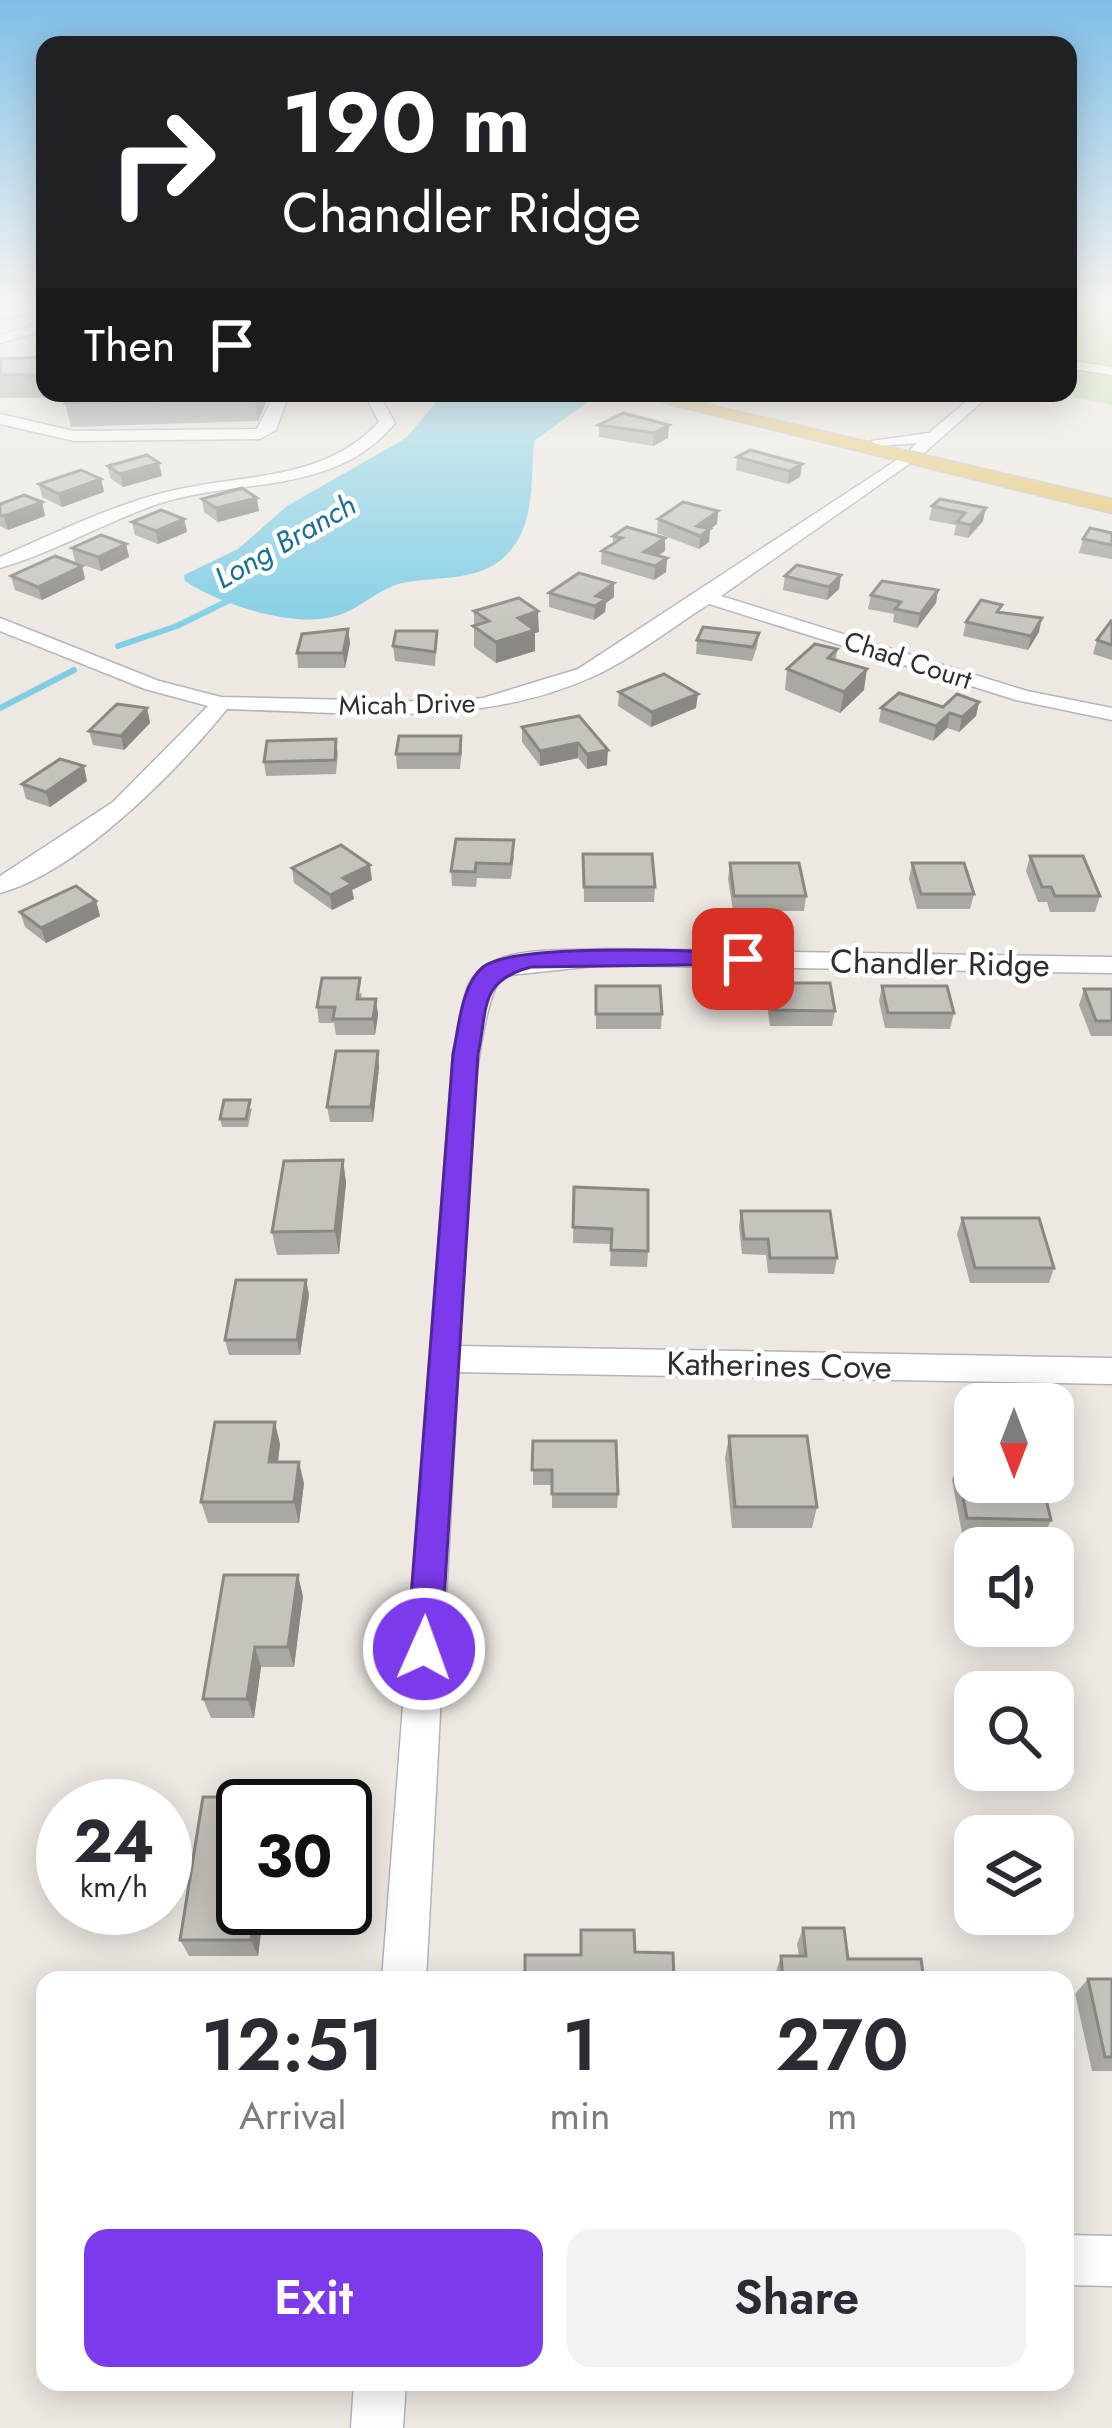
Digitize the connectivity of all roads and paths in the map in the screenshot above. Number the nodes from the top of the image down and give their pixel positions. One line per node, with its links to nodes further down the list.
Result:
1 (273, 417): 6 (street)
2 (385, 417): 12 (street)
3 (729, 417): 7 (main road)
4 (783, 417): 7 (main road)
5 (956, 417): 7 (street, Micah Drive)
6 (0, 419)
7 (918, 449): 8 (main road); 9 (street, Micah Drive); 10 (main road)
8 (946, 470): 9 (street); 11 (main road)
9 (880, 476): 13 (street, Micah Drive)
10 (1112, 493)
11 (1112, 506)
12 (0, 563)
13 (707, 597): 15 (street, Micah Drive); 16 (street, Chad Court)
14 (0, 624): 15 (street, Micah Drive)
15 (221, 703): 17 (street)
16 (1112, 714)
17 (0, 886)
18 (1112, 965): 19 (street, Chandler Ridge)
19 (445, 1359): 20 (street, Katherines Cove); 21 (street, Chandler Ridge)
20 (1112, 1371)
21 (404, 1971)
22 (1074, 2260): 23 (street)
23 (1112, 2261)
24 (379, 2391): 25 (street)
25 (377, 2428)

